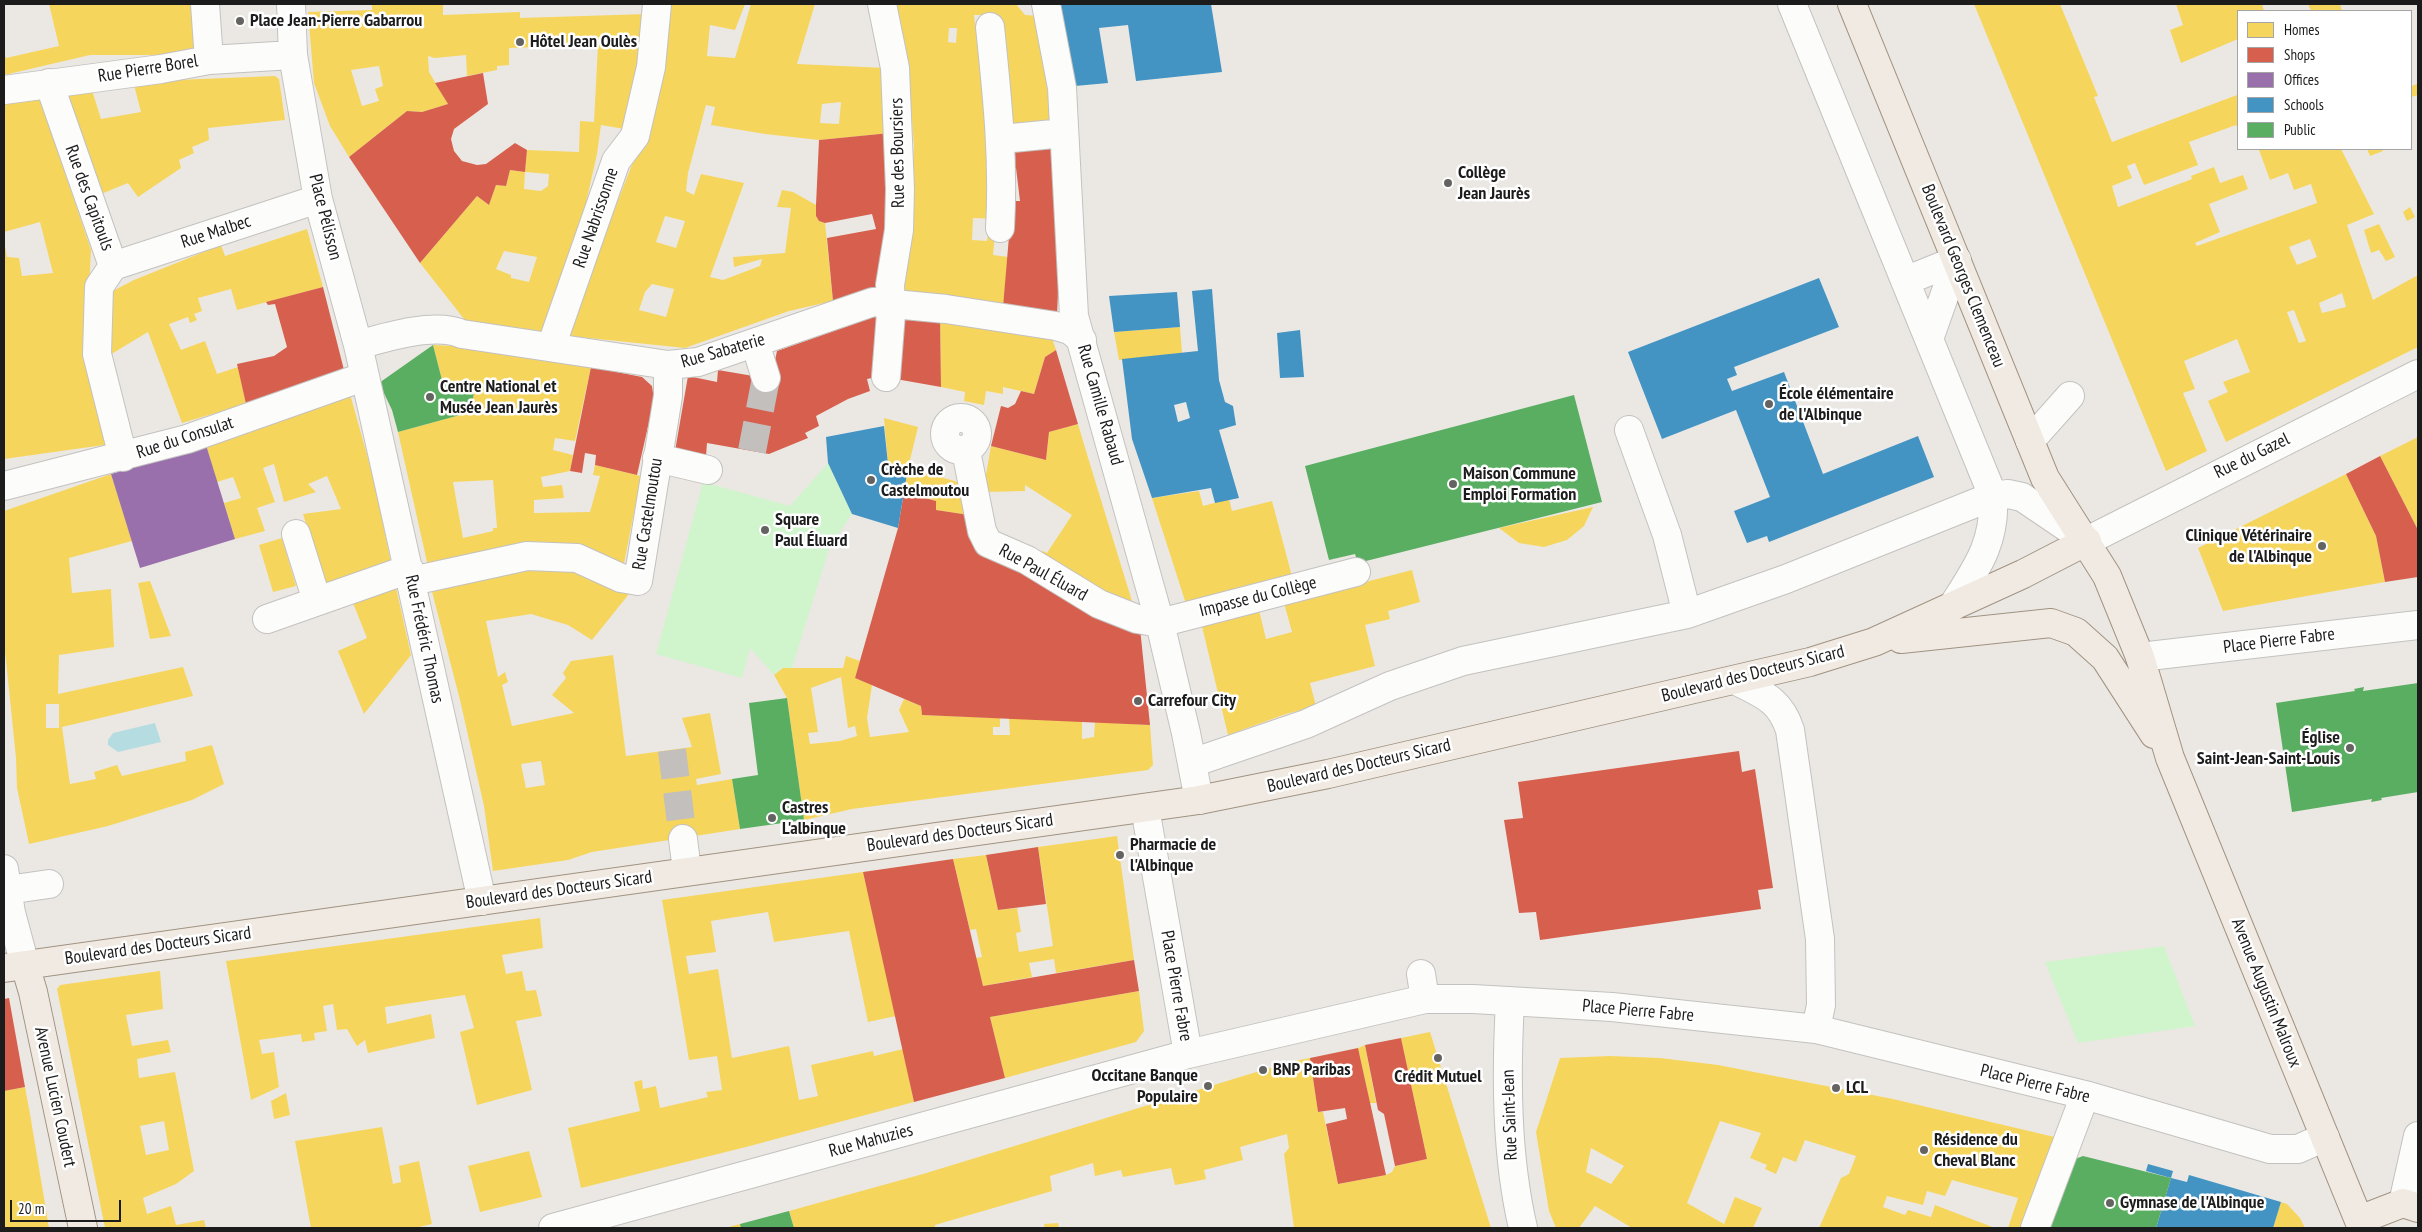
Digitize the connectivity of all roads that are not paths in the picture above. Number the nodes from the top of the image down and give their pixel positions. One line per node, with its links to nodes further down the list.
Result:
1 (205, 4): 10 (street)
2 (291, 4): 9 (street)
3 (657, 4): 25 (street, Rue Nabrissonne)
4 (882, 4): 20 (street, Rue des Boursiers)
5 (1046, 4): 13 (street, Rue Camille Rabaud)
6 (1792, 4): 19 (street)
7 (1852, 4): 17 (main road, Boulevard Georges Clemenceau)
8 (990, 27): 14 (street)
9 (293, 55): 10 (street, Rue Pierre Borel); 15 (street, Place Pélisson)
10 (209, 60): 11 (street, Rue Pierre Borel)
11 (48, 83): 12 (street, Rue Pierre Borel); 18 (street, Rue des Capitouls)
12 (4, 90)
13 (1064, 133): 14 (street); 22 (street, Rue Camille Rabaud)
14 (1002, 139): 16 (street)
15 (318, 199): 18 (street, Rue Malbec); 24 (street, Place Pélisson)
16 (1000, 228)
17 (1957, 260): 19 (street); 21 (street); 33 (main road, Boulevard Georges Clemenceau)
18 (113, 266): 35 (street, Rue des Capitouls)
19 (1905, 281): 21 (street)
20 (890, 303): 22 (street, Rue Sabaterie); 23 (street, Rue Sabaterie); 30 (street, Rue des Boursiers)
21 (1929, 338): 39 (street)
22 (1082, 340): 48 (street, Rue Camille Rabaud)
23 (755, 343): 26 (street, Rue Sabaterie); 29 (street)
24 (358, 345): 25 (street, Rue Sabaterie); 28 (street, Place Pélisson)
25 (551, 347): 26 (street, Rue Sabaterie)
26 (668, 365): 36 (street, Rue Castelmoutou)
27 (2418, 374): 41 (street, Rue du Gazel)
28 (363, 377): 35 (street, Rue du Consulat); 43 (street, Rue Frédéric Thomas)
29 (766, 378)
30 (886, 378)
31 (2070, 396): 33 (street)
32 (1629, 430): 46 (street)
33 (2030, 441): 41 (main road, Boulevard Georges Clemenceau)
34 (966, 450): 48 (street, Rue Paul Éluard)
35 (123, 457): 38 (street, Rue du Consulat)
36 (656, 458): 37 (street); 43 (street, Rue Castelmoutou)
37 (708, 470)
38 (4, 486)
39 (1993, 496): 41 (street); 45 (street); 46 (street)
40 (296, 534): 44 (street)
41 (2087, 540): 45 (main road, Boulevard des Docteurs Sicard); 51 (main road, Boulevard Georges Clemenceau)
42 (1356, 572): 48 (street, Impasse du Collège)
43 (410, 575): 44 (street, Rue Castelmoutou); 61 (street, Rue Frédéric Thomas)
44 (317, 601): 47 (street, Rue Castelmoutou)
45 (1952, 607): 50 (main road, Boulevard des Docteurs Sicard)
46 (1687, 614): 54 (street)
47 (268, 619)
48 (1160, 622): 54 (street, Rue Camille Rabaud)
49 (2418, 625): 51 (street, Place Pierre Fabre)
50 (1874, 642): 52 (main road, Boulevard des Docteurs Sicard); 53 (main road, Boulevard des Docteurs Sicard)
51 (2140, 657): 53 (main road, Boulevard Georges Clemenceau)
52 (1735, 680): 55 (main road, Boulevard des Docteurs Sicard); 64 (street)
53 (2170, 758): 68 (main road, Avenue Augustin Malroux)
54 (1192, 763): 55 (street, Rue Camille Rabaud)
55 (1199, 800): 56 (main road, Boulevard des Docteurs Sicard)
56 (1145, 808): 58 (main road, Boulevard des Docteurs Sicard); 65 (street, Place Pierre Fabre)
57 (683, 839): 58 (street)
58 (687, 871): 61 (main road, Boulevard des Docteurs Sicard)
59 (6, 880): 60 (street); 62 (street)
60 (49, 884)
61 (482, 901): 62 (main road, Boulevard des Docteurs Sicard)
62 (14, 967): 71 (main road, Avenue Lucien Coudert)
63 (1510, 1001): 64 (street, Place Pierre Fabre); 65 (street, Place Pierre Fabre); 73 (street, Rue Saint-Jean)
64 (1816, 1029): 66 (street, Place Pierre Fabre)
65 (1188, 1054): 72 (street, Rue Mahuzies)
66 (2084, 1095): 68 (street, Place Pierre Fabre); 74 (street)
67 (2418, 1136): 69 (street)
68 (2325, 1137): 70 (main road, Avenue Augustin Malroux)
69 (2410, 1206): 70 (main road)
70 (2360, 1224)
71 (83, 1228)
72 (553, 1228)
73 (1524, 1228)
74 (2035, 1228)

